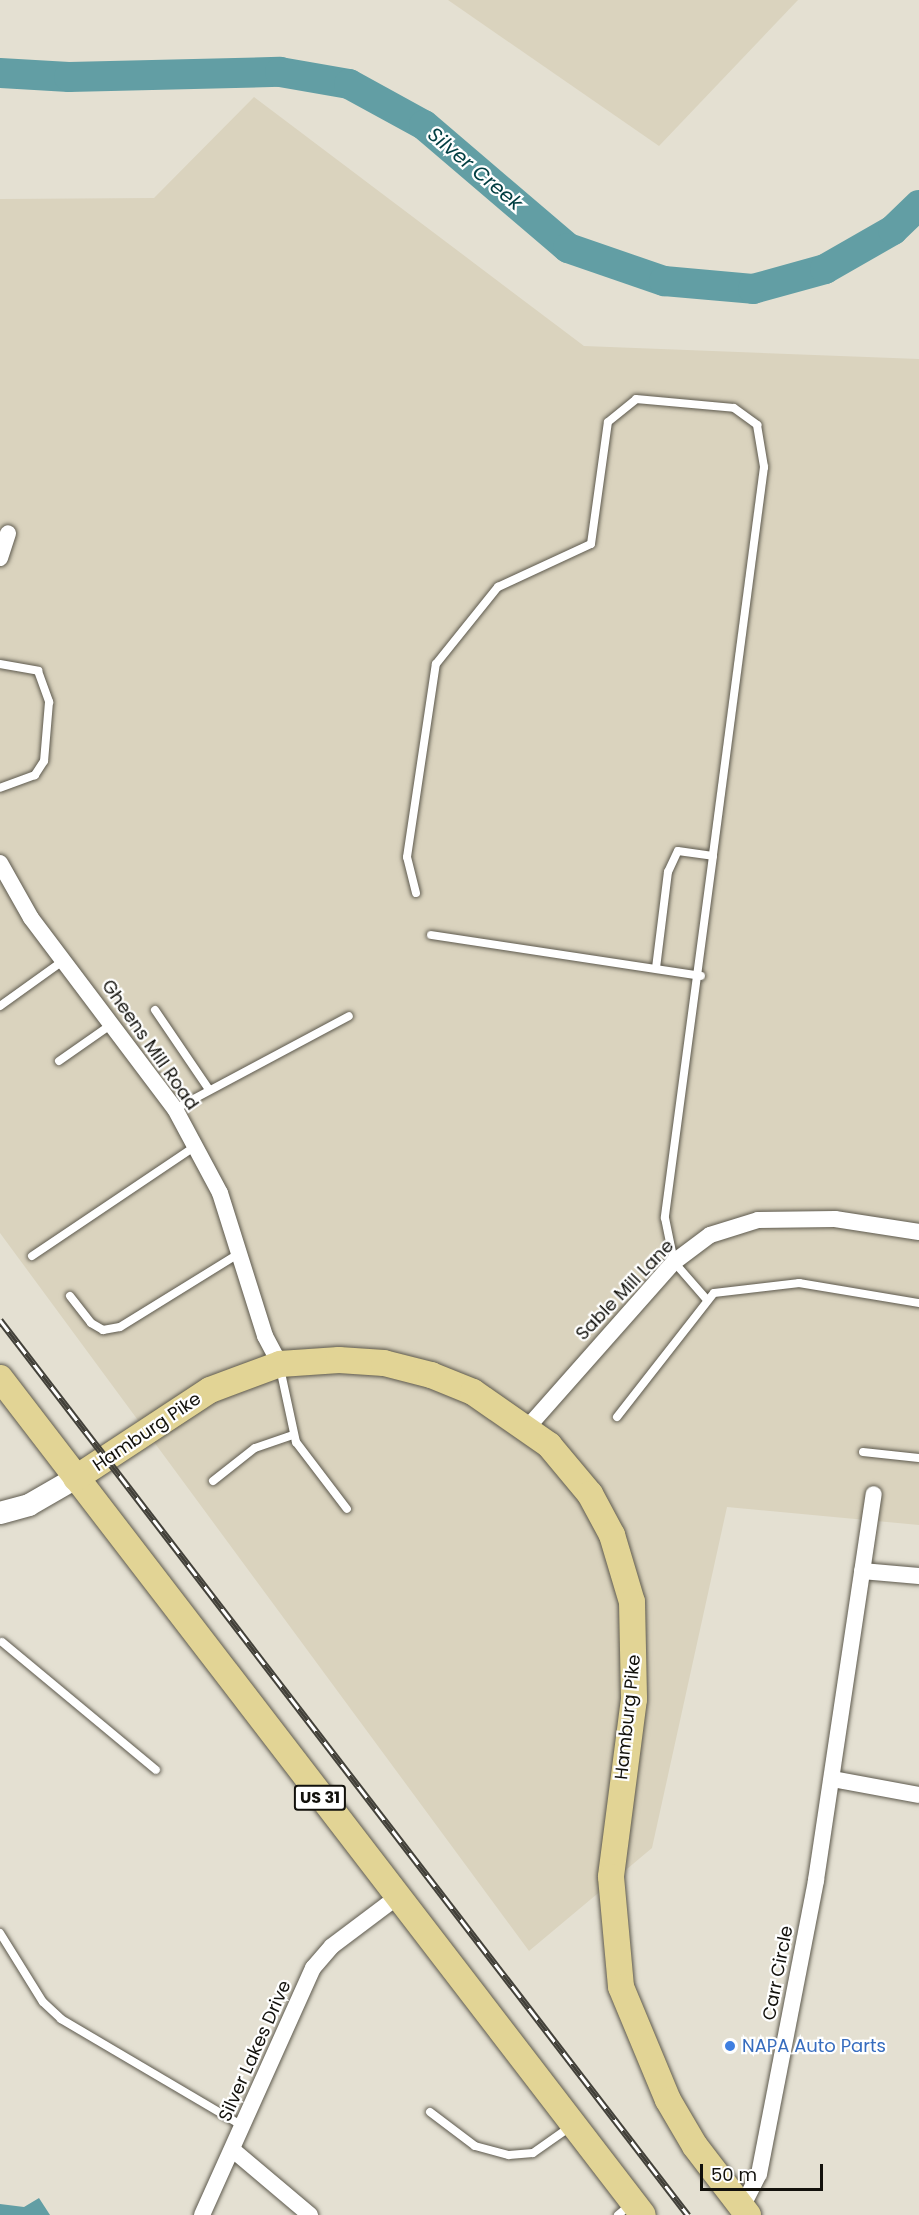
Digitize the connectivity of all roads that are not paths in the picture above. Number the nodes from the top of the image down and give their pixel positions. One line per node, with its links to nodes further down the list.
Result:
1 (8, 533): 2 (street)
2 (0, 558)
3 (0, 664): 4 (lane)
4 (0, 788)
5 (713, 856): 7 (lane); 10 (lane); 11 (lane)
6 (0, 863): 9 (street, Gheens Mill Road)
7 (416, 893)
8 (431, 935): 10 (lane)
9 (63, 960): 12 (lane); 15 (street, Gheens Mill Road)
10 (656, 968): 11 (lane)
11 (701, 976): 23 (lane)
12 (0, 1006)
13 (155, 1010): 17 (lane)
14 (349, 1016): 17 (lane)
15 (112, 1024): 16 (lane); 18 (street, Gheens Mill Road)
16 (59, 1061)
17 (208, 1088): 18 (lane)
18 (175, 1109): 19 (street, Gheens Mill Road)
19 (193, 1148): 21 (street, Gheens Mill Road); 22 (lane)
20 (919, 1232): 23 (street, Sable Mill Lane)
21 (240, 1253): 24 (lane); 27 (street, Gheens Mill Road)
22 (32, 1256)
23 (674, 1262): 25 (lane); 30 (street, Sable Mill Lane)
24 (70, 1296)
25 (707, 1300): 26 (lane); 29 (lane)
26 (919, 1304)
27 (280, 1364): 30 (main road, Hamburg Pike); 31 (lane); 34 (main road, Hamburg Pike)
28 (0, 1378): 34 (main road, US 31)
29 (618, 1417)
30 (527, 1428): 52 (main road, Hamburg Pike)
31 (293, 1435): 35 (lane); 37 (lane)
32 (863, 1452): 33 (lane)
33 (919, 1458)
34 (76, 1478): 38 (street); 45 (main road, US 31)
35 (213, 1481)
36 (874, 1494): 39 (street, Carr Circle)
37 (347, 1509)
38 (0, 1513)
39 (862, 1571): 40 (street); 43 (street, Carr Circle)
40 (919, 1576)
41 (1, 1642): 42 (lane)
42 (156, 1770)
43 (833, 1779): 44 (street); 52 (street, Carr Circle)
44 (919, 1795)
45 (396, 1898): 48 (main road, US 31); 49 (street, Silver Lakes Drive)
46 (0, 1933): 49 (lane)
47 (430, 2112): 48 (lane)
48 (573, 2125): 51 (main road, US 31)
49 (243, 2126): 50 (street, Silver Lakes Drive)
50 (233, 2150): 53 (street, Silver Lakes Drive); 54 (street)
51 (631, 2211)
52 (745, 2211)
53 (202, 2215)
54 (310, 2215)

